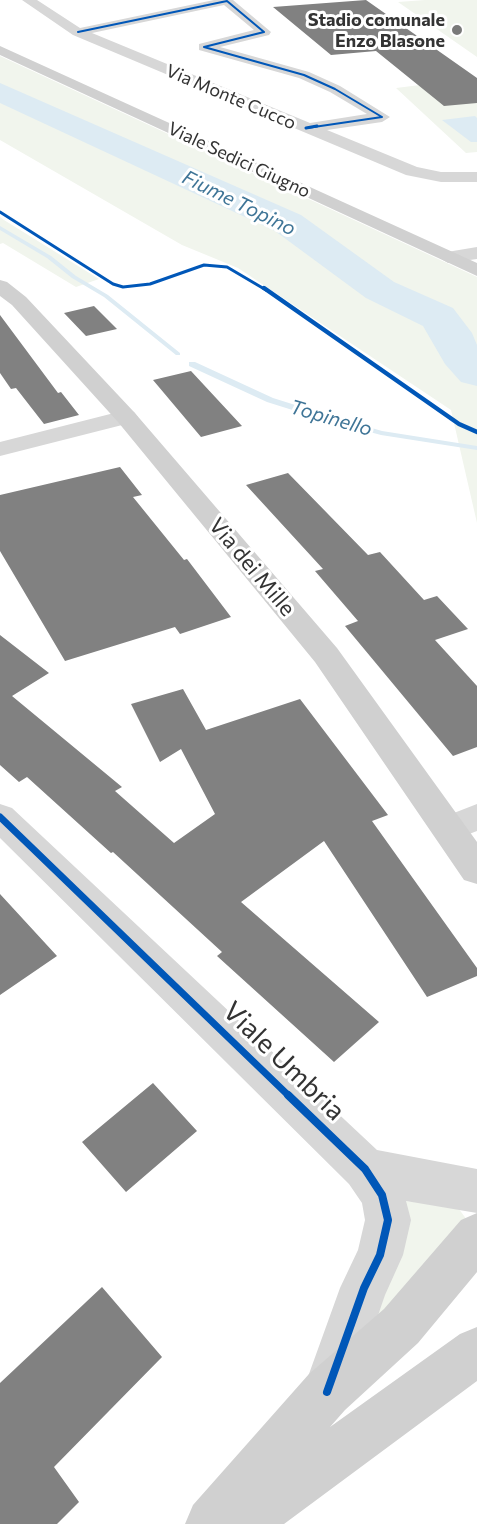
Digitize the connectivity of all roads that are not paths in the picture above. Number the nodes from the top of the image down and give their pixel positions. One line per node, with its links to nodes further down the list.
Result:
1 (28, 0): 3 (street, Via Monte Cucco)
2 (229, 0): 3 (street); 5 (street)
3 (78, 32): 8 (street, Via Monte Cucco)
4 (0, 50): 12 (main road, Viale Sedici Giugno)
5 (335, 88): 6 (street); 9 (street)
6 (303, 92)
7 (270, 96): 8 (street)
8 (237, 100): 9 (street, Via Monte Cucco)
9 (306, 128): 10 (street, Via Monte Cucco)
10 (477, 177)
11 (477, 253): 12 (street)
12 (448, 257): 13 (main road, Viale Sedici Giugno)
13 (477, 270)
14 (0, 286): 15 (main road, Via dei Mille)
15 (126, 417): 16 (street); 18 (main road, Via dei Mille)
16 (0, 449)
17 (0, 817): 20 (street, Viale Umbria)
18 (462, 823): 19 (main road, Via dei Mille)
19 (477, 870)
20 (365, 1169): 21 (street); 24 (street, Viale Umbria)
21 (477, 1191)
22 (477, 1236): 24 (main road)
23 (477, 1351): 26 (main road)
24 (327, 1392): 25 (main road)
25 (212, 1524)
26 (240, 1524)

